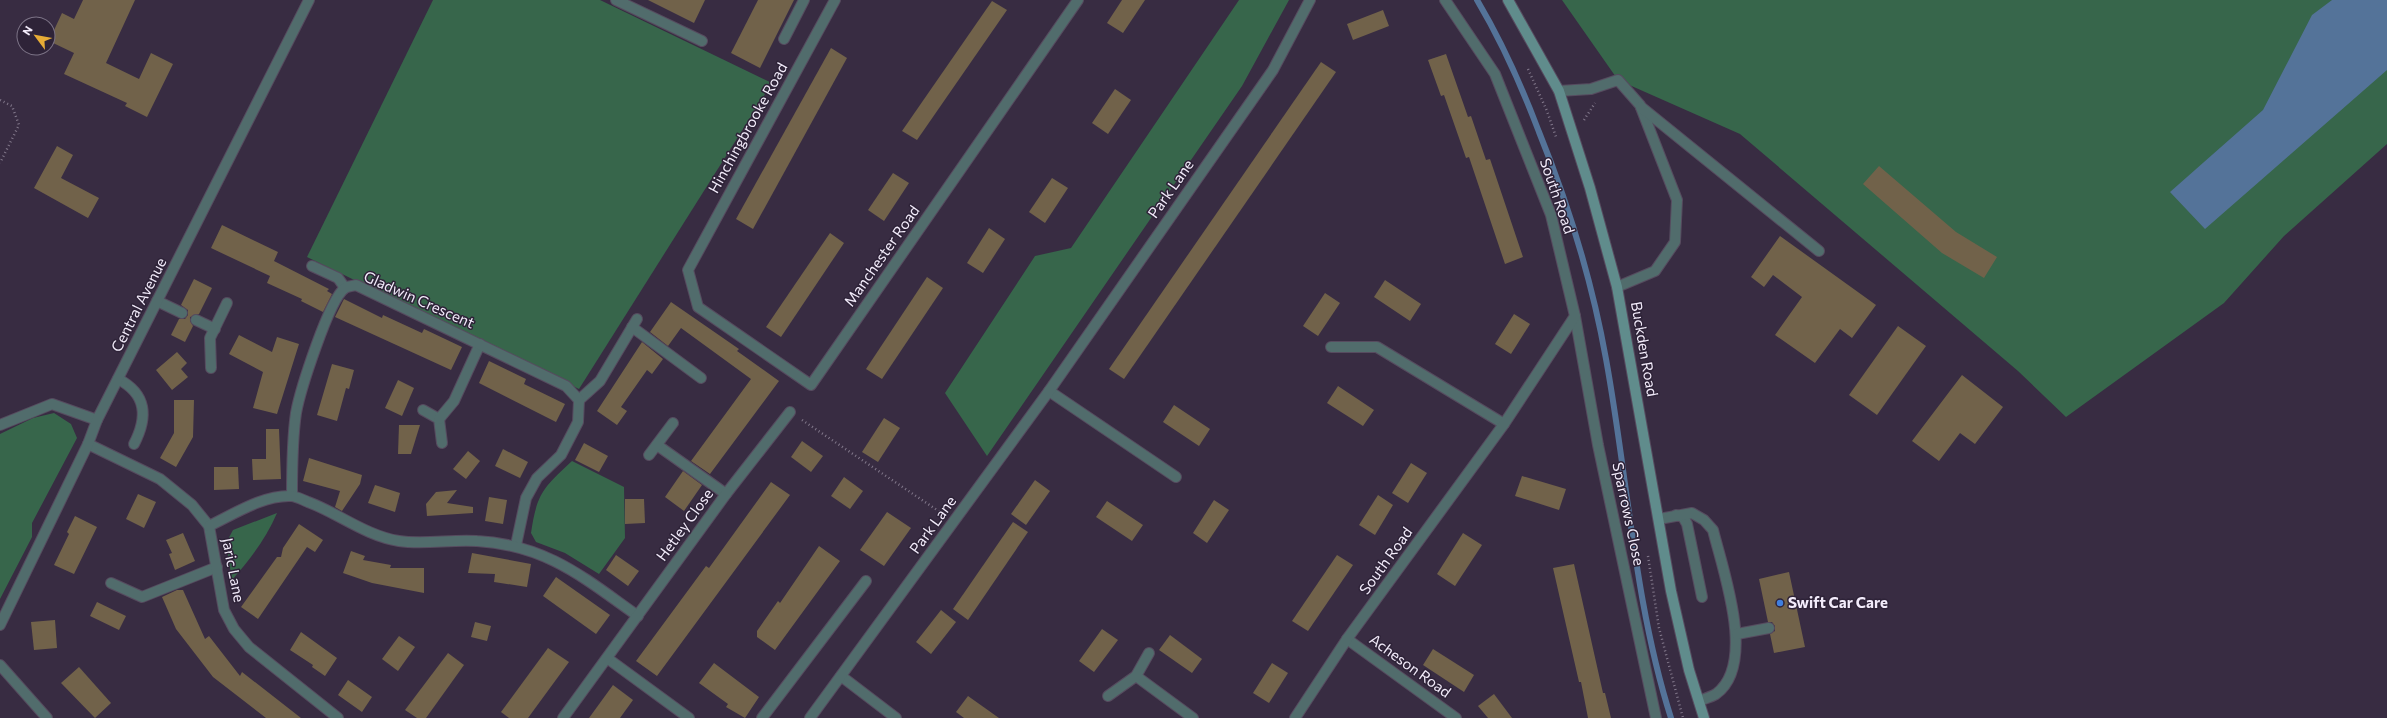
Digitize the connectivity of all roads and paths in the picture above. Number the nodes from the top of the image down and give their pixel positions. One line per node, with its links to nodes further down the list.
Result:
1 (309, 0): 22 (street, Central Avenue)
2 (804, 0): 9 (street)
3 (835, 0): 19 (street, Hinchingbrooke Road)
4 (1078, 0): 19 (street, Manchester Road)
5 (1310, 0): 33 (street, Park Lane)
6 (1445, 0): 25 (street, South Road)
7 (1508, 0): 12 (main road, Buckden Road)
8 (619, 1): 10 (street)
9 (784, 40)
10 (702, 41)
11 (1527, 67): 15 (path)
12 (1559, 91): 14 (street); 20 (main road, Buckden Road)
13 (0, 100): 16 (path)
14 (1640, 105): 17 (street); 20 (street)
15 (1558, 140)
16 (0, 164)
17 (1819, 251)
18 (312, 266): 21 (street, Gladwin Crescent)
19 (688, 270)
20 (1617, 287): 51 (main road, Buckden Road)
21 (345, 288): 28 (street, Gladwin Crescent); 49 (street, Gladwin Crescent)
22 (157, 301): 24 (street); 32 (street, Central Avenue)
23 (228, 303): 27 (street)
24 (182, 313)
25 (1575, 316): 40 (street, South Road); 82 (street, Sparrows Close)
26 (196, 320): 27 (street)
27 (215, 329): 30 (street)
28 (480, 344): 34 (street, Gladwin Crescent); 37 (street, Gladwin Crescent)
29 (1331, 347): 40 (street)
30 (211, 368)
31 (701, 378): 34 (street)
32 (118, 380): 38 (street, Central Avenue); 44 (street)
33 (1049, 391): 47 (street); 52 (street, Park Lane)
34 (579, 400): 54 (street)
35 (423, 410): 37 (street)
36 (790, 412): 48 (street, Hetley Close); 52 (path)
37 (439, 419): 42 (street)
38 (97, 420): 41 (street); 43 (street, Central Avenue)
39 (673, 423): 45 (street)
40 (1504, 424): 64 (street, South Road)
41 (0, 425)
42 (442, 443)
43 (88, 444): 53 (street, Jaric Lane); 61 (street, Central Avenue)
44 (134, 444)
45 (657, 445): 46 (street); 48 (street)
46 (649, 455)
47 (1176, 478)
48 (726, 494): 60 (street, Hetley Close)
49 (292, 496): 53 (street); 54 (street)
50 (1676, 515): 51 (street); 59 (street); 63 (street)
51 (1659, 519): 71 (main road, Buckden Road)
52 (955, 522): 68 (street, Park Lane)
53 (209, 526): 56 (street, Jaric Lane)
54 (516, 545): 60 (street)
55 (1647, 550): 83 (path)
56 (217, 567): 58 (street); 73 (street, Jaric Lane)
57 (866, 581): 76 (street)
58 (112, 583)
59 (1702, 597)
60 (638, 616): 66 (street, Hetley Close)
61 (0, 625)
62 (1769, 628): 63 (street)
63 (1737, 634): 71 (street)
64 (1347, 639): 80 (street, South Road); 81 (street, Acheson Road)
65 (1149, 653): 69 (street)
66 (607, 658): 74 (street, Hetley Close); 75 (street)
67 (0, 666): 72 (street)
68 (841, 676): 77 (street, Park Lane); 78 (street)
69 (1136, 676): 70 (street); 79 (street)
70 (1108, 696)
71 (1699, 701): 84 (main road, Buckden Road)
72 (46, 718)
73 (338, 718)
74 (563, 718)
75 (689, 718)
76 (762, 718)
77 (810, 718)
78 (896, 718)
79 (1193, 718)
80 (1295, 718)
81 (1456, 718)
82 (1656, 718)
83 (1683, 718)
84 (1704, 718)

